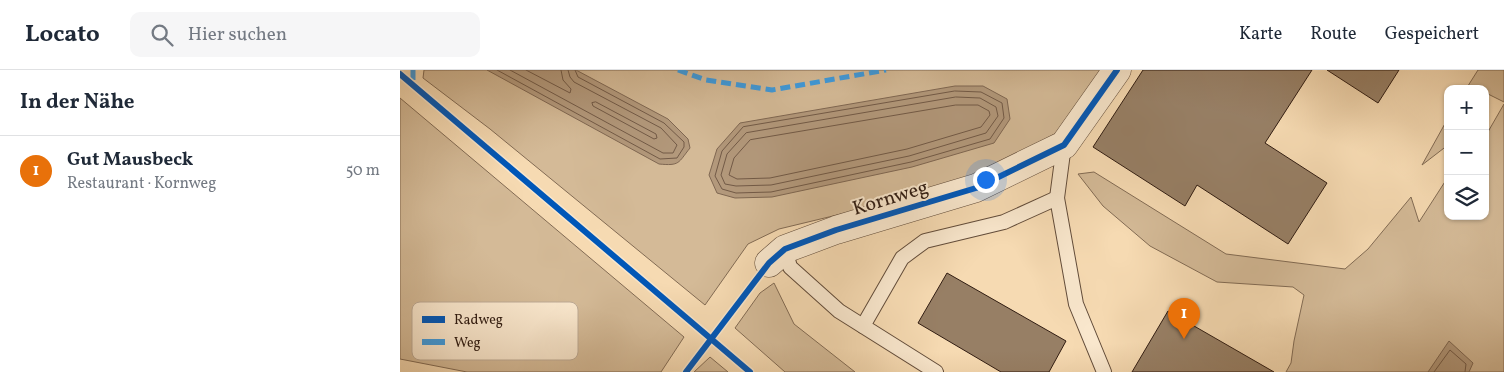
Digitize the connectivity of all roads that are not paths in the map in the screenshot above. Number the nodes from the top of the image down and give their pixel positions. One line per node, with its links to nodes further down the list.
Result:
1 (1117, 70): 2 (street, Kornweg)
2 (1064, 146): 3 (lane); 4 (street, Kornweg)
3 (1057, 198): 5 (lane); 7 (lane)
4 (777, 256): 5 (lane)
5 (863, 326): 6 (lane)
6 (936, 372)
7 (1104, 372)

